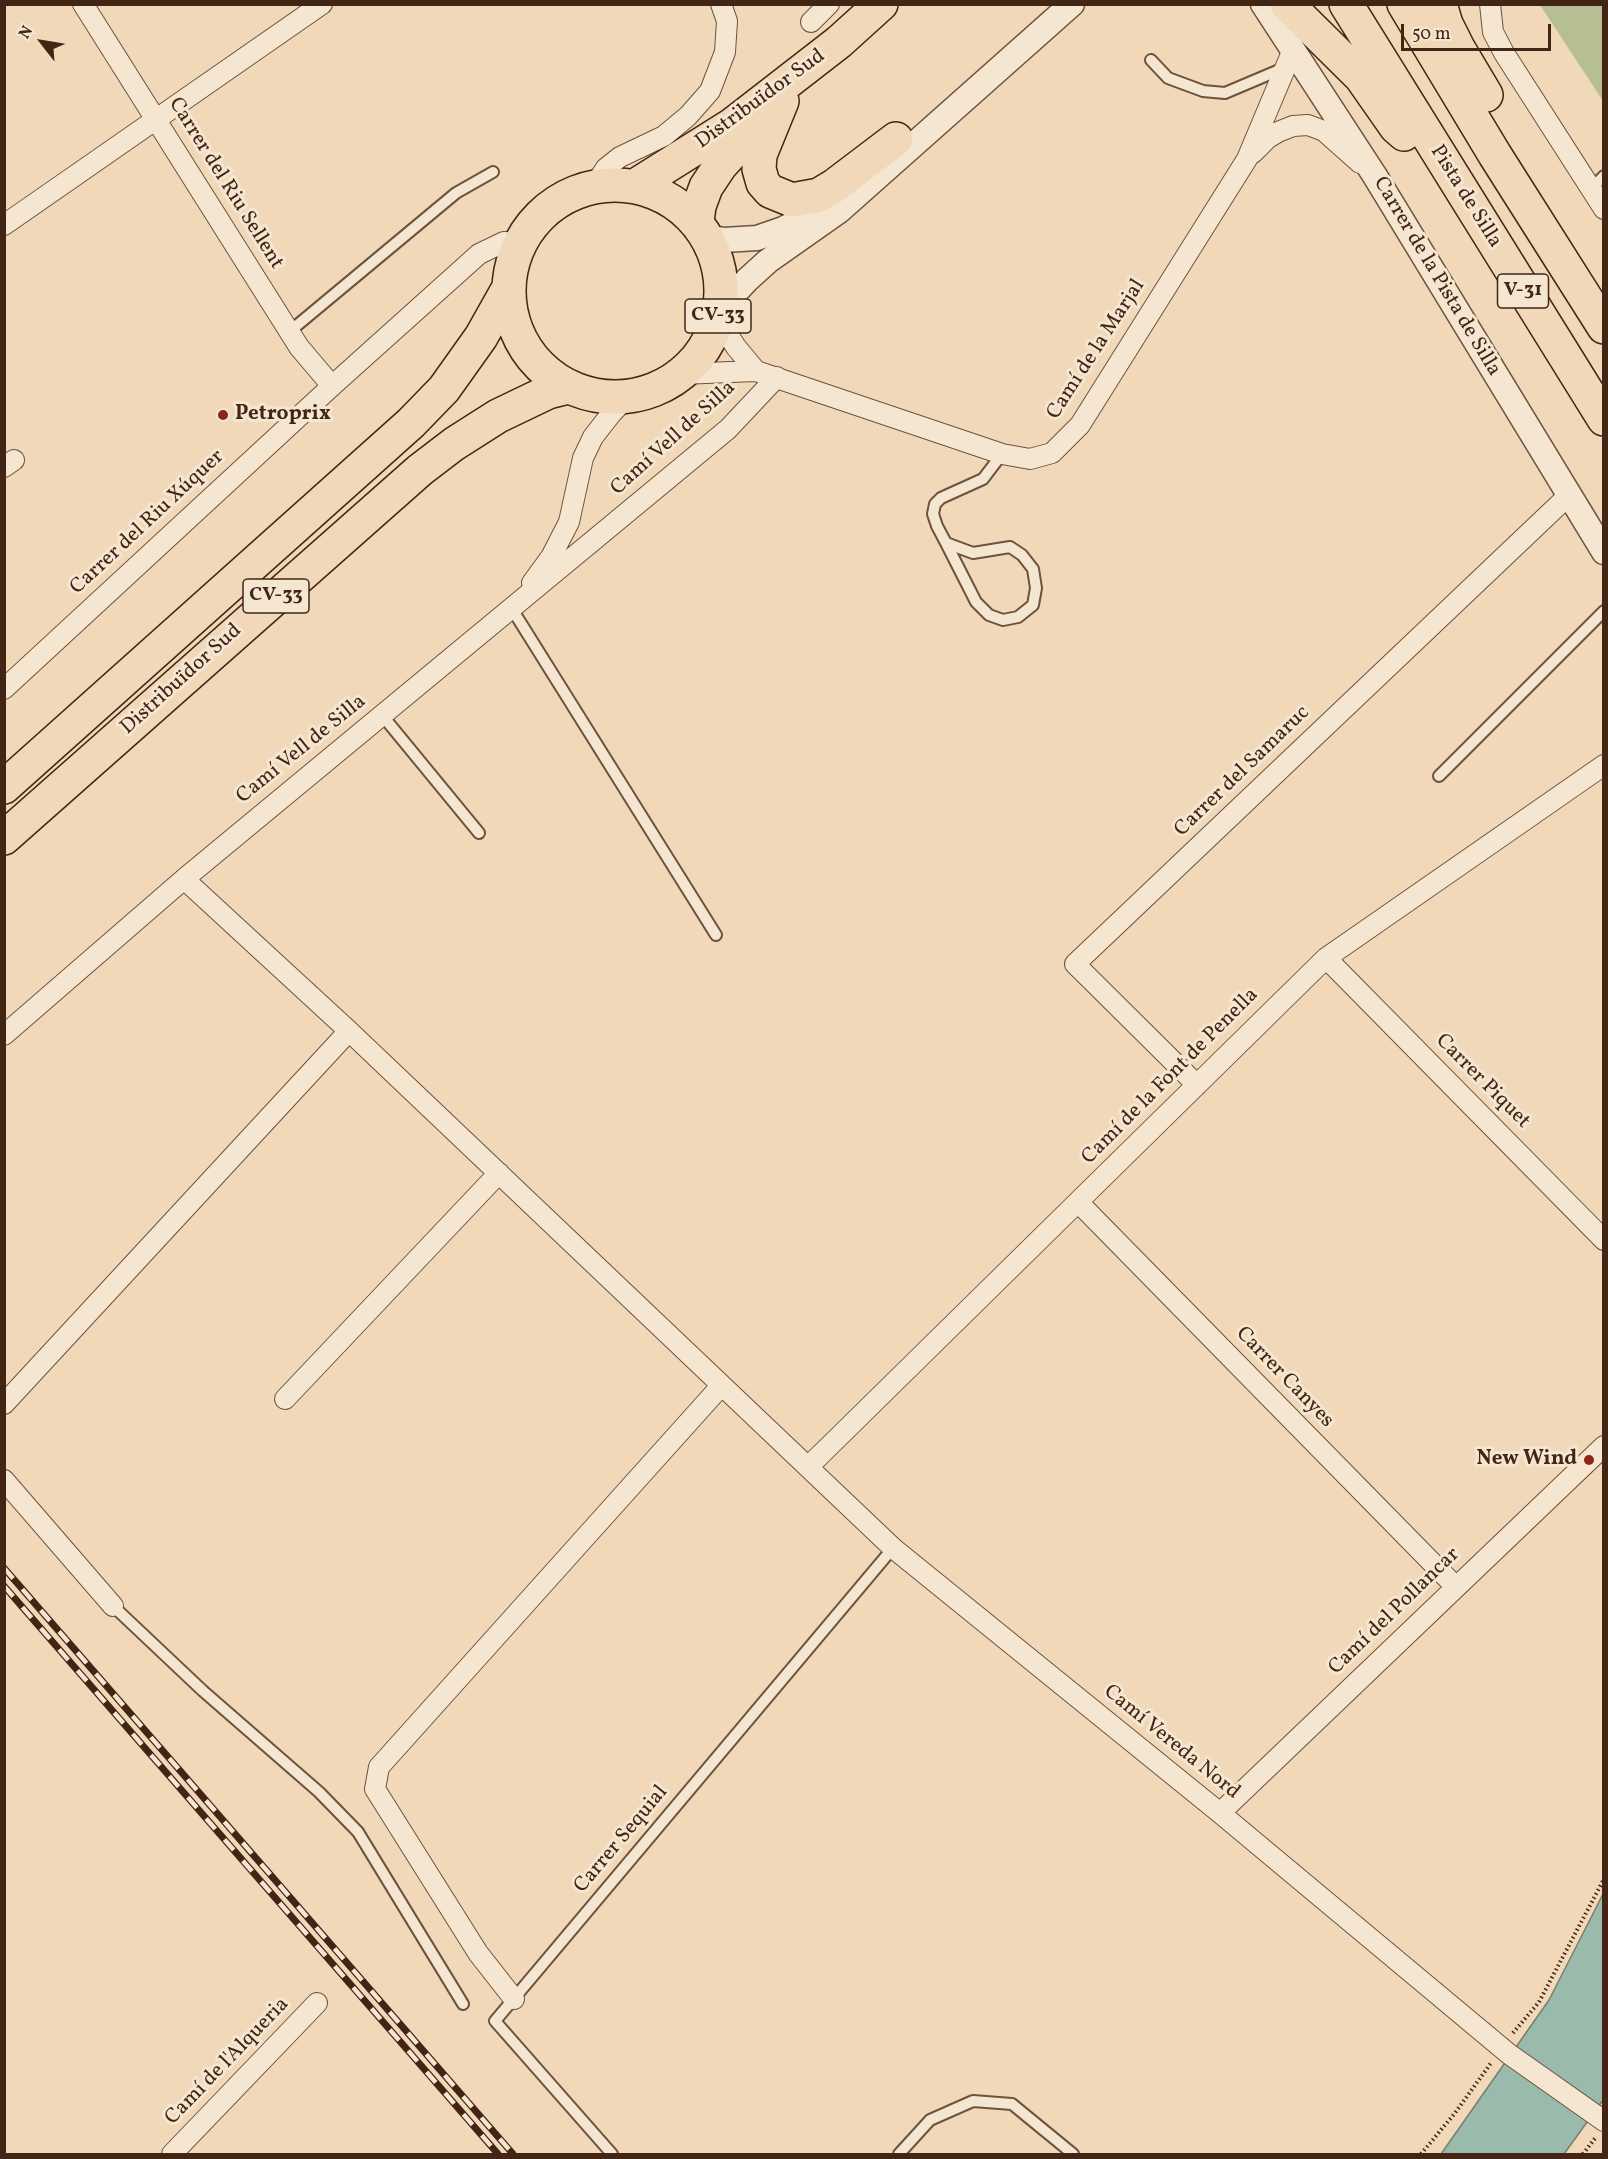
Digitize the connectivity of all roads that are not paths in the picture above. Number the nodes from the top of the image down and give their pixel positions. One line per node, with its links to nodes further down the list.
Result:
1 (83, 4): 19 (street, Carrer del Riu Sellent)
2 (322, 4): 19 (street)
3 (721, 4): 27 (street)
4 (829, 4): 14 (street)
5 (881, 4): 15 (highway)
6 (1048, 4): 20 (street)
7 (1072, 4): 34 (street, CV-33)
8 (1263, 4): 16 (street, Carrer de la Pista de Silla)
9 (1287, 4): 23 (highway)
10 (1346, 4): 23 (highway, Pista de Silla / V-31)
11 (1404, 4): 21 (highway, V-31)
12 (1440, 4): 21 (highway)
13 (1490, 4): 26 (street)
14 (811, 22)
15 (839, 42): 18 (highway, Distribuïdor Sud); 28 (highway, Distribuïdor Sud)
16 (1290, 59): 17 (lane); 22 (street, Camí de la Marjal); 25 (street, Carrer de la Pista de Silla)
17 (1150, 60)
18 (782, 101): 20 (highway); 31 (highway, Distribuïdor Sud)
19 (155, 120): 30 (street); 36 (street, Carrer del Riu Sellent)
20 (896, 139): 31 (street)
21 (1495, 155): 35 (highway, V-31)
22 (1247, 159): 25 (street, Camí de la Marjal); 44 (street, Camí de la Marjal)
23 (1443, 162): 43 (highway, Pista de Silla / V-31)
24 (493, 171): 36 (lane)
25 (1375, 176): 45 (street, Carrer de la Pista de Silla)
26 (1597, 182): 29 (street)
27 (594, 186): 28 (highway, CV-33); 32 (highway, CV-33)
28 (635, 186): 31 (highway, CV-33)
29 (1604, 209)
30 (4, 225)
31 (702, 230): 34 (highway, CV-33)
32 (520, 243): 33 (highway, CV-33); 40 (street, Carrer del Riu Xúquer)
33 (508, 289): 41 (highway, CV-33); 54 (highway, Distribuïdor Sud / CV-33)
34 (719, 314): 37 (street); 38 (highway, CV-33)
35 (1604, 327)
36 (289, 332): 40 (street, Carrer del Riu Sellent)
37 (756, 371): 38 (street, Camí de la Marjal); 39 (street, Camí de la Marjal)
38 (681, 374): 42 (highway, CV-33)
39 (777, 377): 44 (street, Camí de la Marjal); 48 (street, Camí Vell de Silla)
40 (332, 386): 50 (street, Carrer del Riu Xúquer)
41 (568, 387): 42 (highway, CV-33); 56 (highway, Distribuïdor Sud / CV-33)
42 (627, 397): 48 (street)
43 (1604, 420)
44 (1002, 454): 46 (lane)
45 (1568, 496): 47 (street, Carrer de la Pista de Silla); 62 (street, Carrer del Samaruc)
46 (946, 543): 46 (lane)
47 (1604, 552)
48 (512, 609): 51 (street, Camí Vell de Silla); 58 (lane)
49 (1604, 611): 53 (lane)
50 (4, 689)
51 (382, 716): 55 (lane); 57 (street, Camí Vell de Silla)
52 (1604, 765): 59 (street, Camí de la Font de Penella)
53 (1439, 776)
54 (4, 787)
55 (479, 833)
56 (4, 838)
57 (184, 879): 60 (street); 61 (street, Camí Vell de Silla)
58 (716, 935)
59 (1326, 958): 62 (street, Camí de la Font de Penella); 65 (street, Carrer Piquet)
60 (349, 1031): 63 (street); 68 (street)
61 (4, 1035)
62 (1197, 1084): 64 (street, Camí de la Font de Penella)
63 (499, 1173): 66 (street, Camí Vereda Nord); 67 (street)
64 (1078, 1202): 70 (street, Camí de la Font de Penella); 73 (street, Carrer Canyes)
65 (1604, 1240)
66 (721, 1386): 70 (street, Camí Vereda Nord); 76 (street)
67 (285, 1399)
68 (4, 1404)
69 (1604, 1446): 73 (street, Camí del Pollancar)
70 (808, 1467): 72 (street, Camí Vereda Nord)
71 (4, 1480): 74 (street)
72 (892, 1548): 75 (street, Camí Vereda Nord); 76 (lane, Carrer Sequial)
73 (1456, 1587): 75 (street, Camí del Pollancar)
74 (113, 1606): 78 (lane)
75 (1220, 1814): 79 (street, Camí Vereda Nord)
76 (514, 1999): 81 (lane, Carrer Sequial)
77 (317, 2003): 80 (street, Camí de l'Alqueria)
78 (463, 2004)
79 (1600, 2125)
80 (172, 2154)
81 (612, 2154)
82 (899, 2154): 83 (lane)
83 (1073, 2154)

